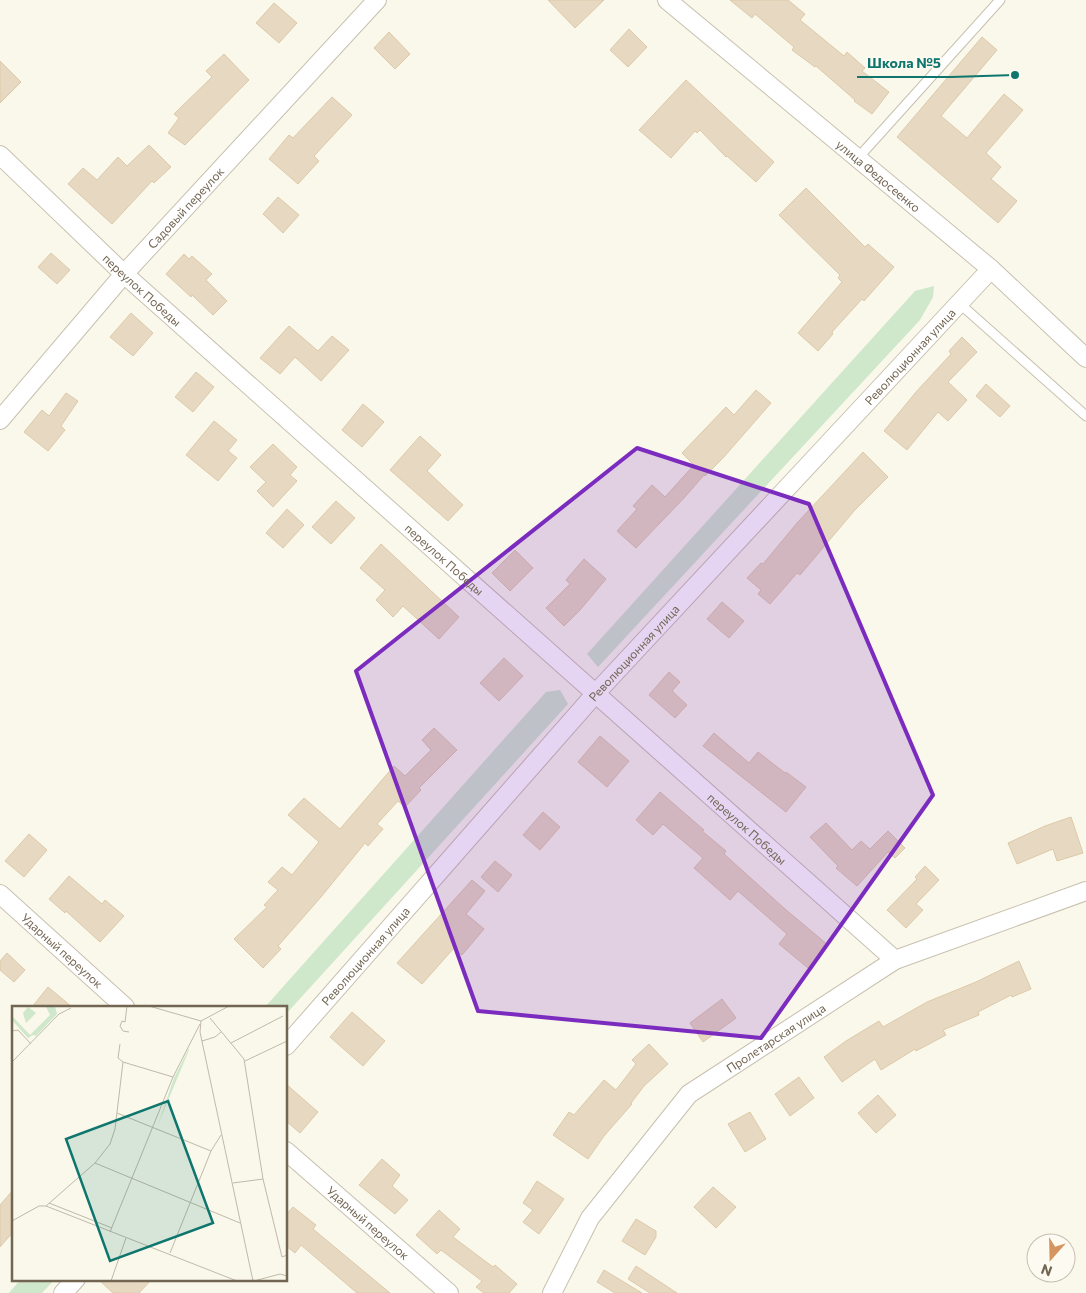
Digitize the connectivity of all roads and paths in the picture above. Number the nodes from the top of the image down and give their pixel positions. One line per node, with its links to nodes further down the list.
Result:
1 (377, 0): 7 (street, Садовый переулок)
2 (667, 0): 5 (street, улица Федосеенко)
3 (1000, 0): 5 (lane)
4 (0, 155): 7 (street, переулок Победы)
5 (857, 159): 6 (street, улица Федосеенко)
6 (990, 269): 8 (street, Революционная улица); 9 (street, улица Федосеенко)
7 (124, 274): 11 (street, Садовый переулок); 12 (street, переулок Победы)
8 (958, 303): 10 (lane); 12 (street, Революционная улица)
9 (1086, 358)
10 (1086, 416)
11 (0, 420)
12 (596, 693): 15 (street, переулок Победы); 17 (street, Революционная улица)
13 (1086, 891): 15 (street, Пролетарская улица)
14 (0, 894): 16 (street, Ударный переулок)
15 (895, 960): 22 (street, Пролетарская улица)
16 (124, 1006)
17 (288, 1044)
18 (288, 1153): 21 (street, Ударный переулок)
19 (75, 1280): 20 (street)
20 (63, 1293)
21 (449, 1293)
22 (552, 1293)

